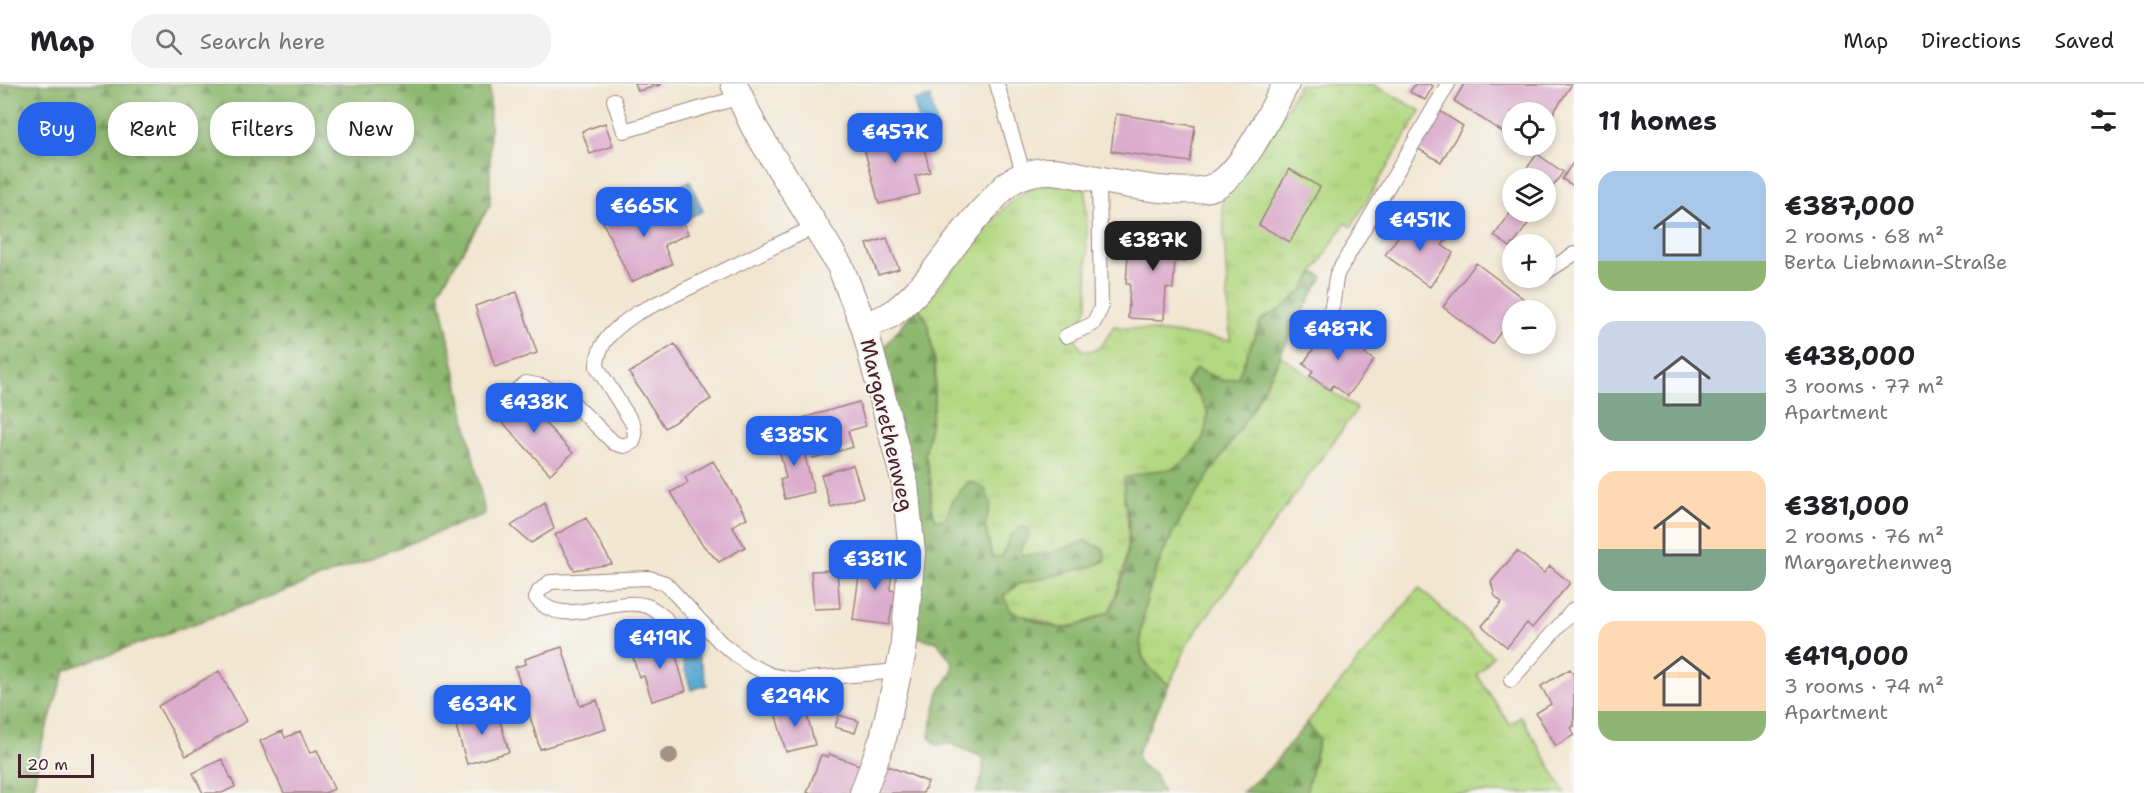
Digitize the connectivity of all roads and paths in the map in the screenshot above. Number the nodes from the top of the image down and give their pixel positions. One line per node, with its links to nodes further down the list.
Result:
1 (997, 84): 6 (lane)
2 (1286, 84): 7 (street)
3 (1448, 84): 11 (lane)
4 (737, 90): 5 (lane); 8 (street, Margarethenweg)
5 (614, 100)
6 (1024, 176): 7 (street); 12 (street)
7 (1099, 180): 13 (lane)
8 (816, 226): 12 (street, Margarethenweg); 14 (lane)
9 (1574, 254): 10 (lane)
10 (1556, 266)
11 (1312, 324)
12 (864, 326): 17 (street, Margarethenweg)
13 (1066, 336)
14 (506, 398)
15 (1574, 609): 18 (lane)
16 (666, 619): 17 (lane)
17 (898, 671): 19 (street, Margarethenweg)
18 (1511, 680)
19 (863, 793)

